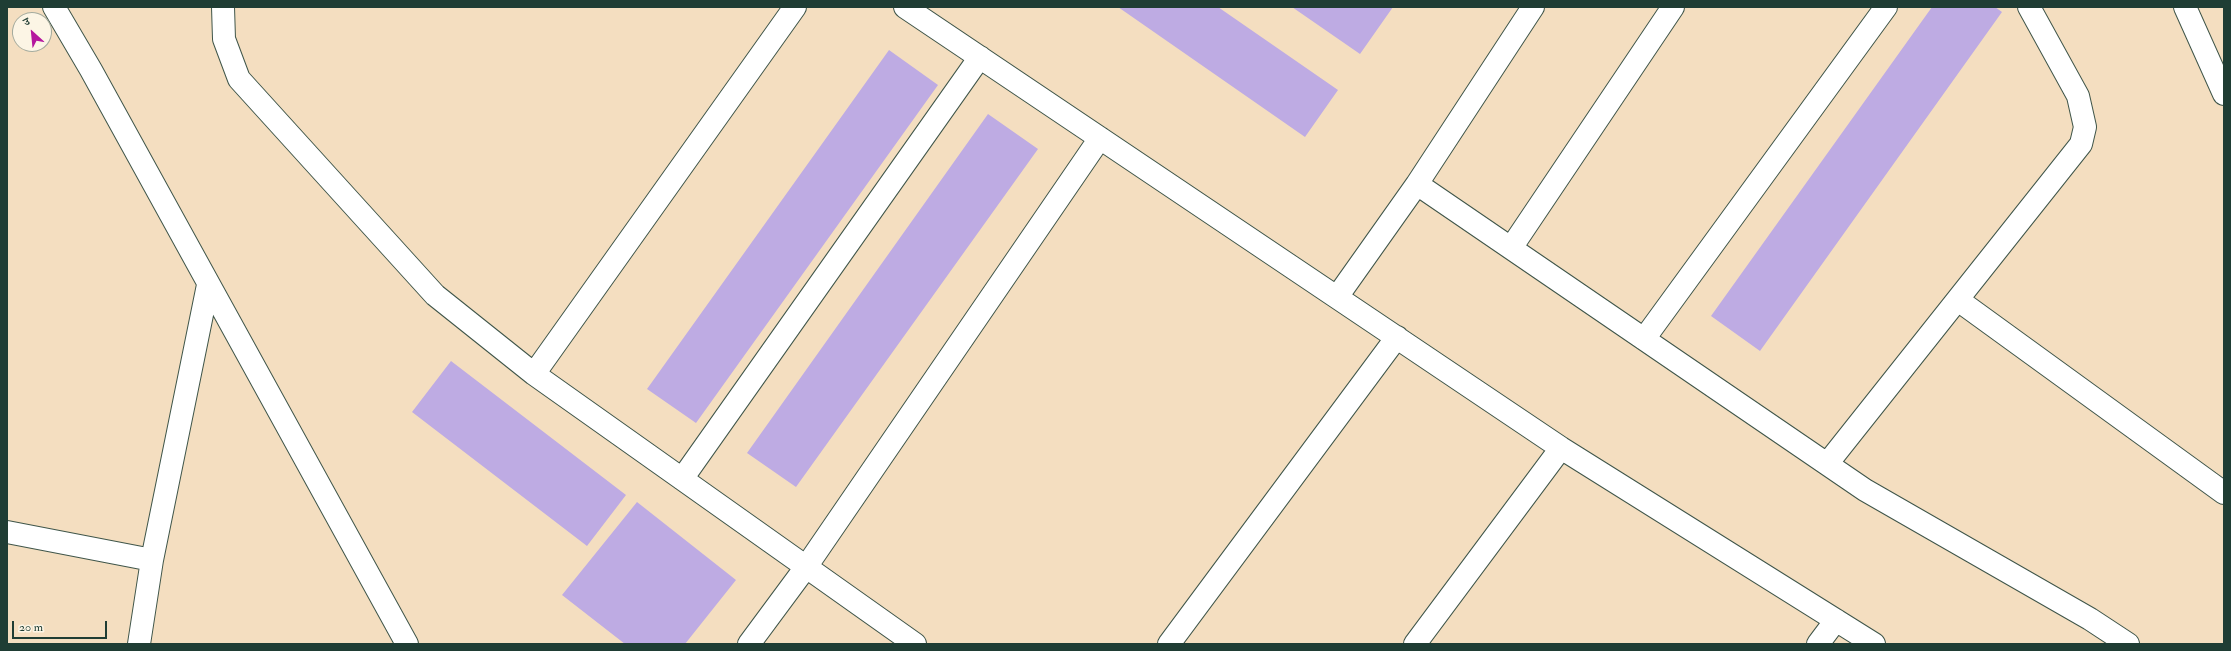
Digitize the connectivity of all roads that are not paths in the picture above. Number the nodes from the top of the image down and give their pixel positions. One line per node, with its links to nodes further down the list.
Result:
1 (54, 7): 15 (street)
2 (223, 7): 20 (street)
3 (795, 7): 20 (street)
4 (905, 7): 10 (street)
5 (1533, 7): 13 (street)
6 (1673, 7): 14 (street)
7 (1886, 7): 19 (street)
8 (2029, 7): 17 (street)
9 (2185, 7): 11 (street)
10 (980, 57): 12 (street); 23 (street)
11 (2224, 94)
12 (1100, 138): 16 (street); 27 (street)
13 (1417, 184): 14 (street); 16 (street)
14 (1511, 248): 19 (street)
15 (208, 285): 26 (street); 30 (street)
16 (1337, 297): 18 (street)
17 (1958, 300): 22 (street); 24 (street)
18 (1397, 338): 21 (street); 33 (street)
19 (1644, 338): 22 (street)
20 (534, 374): 23 (street)
21 (1561, 448): 28 (street); 34 (street)
22 (1827, 464): 37 (street)
23 (682, 479): 27 (street)
24 (2224, 493)
25 (7, 532): 26 (street)
26 (152, 560): 29 (street)
27 (806, 567): 31 (street); 32 (street)
28 (1836, 620): 35 (street); 36 (street)
29 (139, 644)
30 (407, 644)
31 (748, 644)
32 (915, 644)
33 (1169, 644)
34 (1415, 644)
35 (1818, 644)
36 (1874, 644)
37 (2128, 644)

